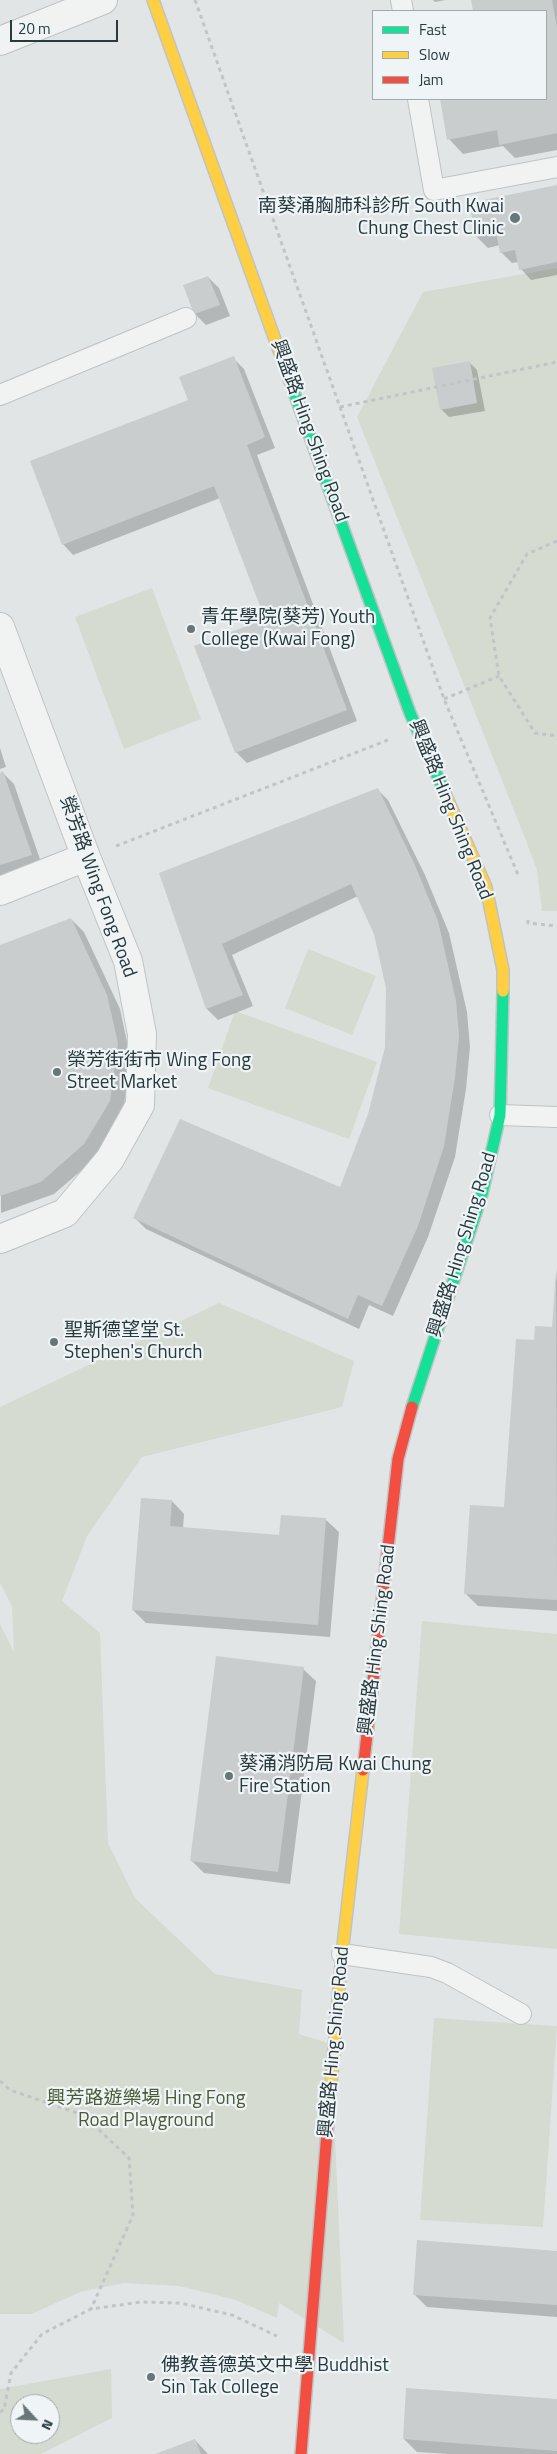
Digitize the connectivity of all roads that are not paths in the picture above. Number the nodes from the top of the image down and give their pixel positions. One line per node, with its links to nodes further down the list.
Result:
1 (103, 0): 3 (street)
2 (153, 0): 11 (street, 興盛路 Hing Shing Road)
3 (0, 41)
4 (418, 100): 5 (lane)
5 (557, 167)
6 (186, 318): 7 (lane)
7 (0, 395)
8 (0, 627): 9 (street, 榮芳路 Wing Fong Road)
9 (86, 858): 10 (street); 13 (street, 榮芳路 Wing Fong Road)
10 (0, 891)
11 (500, 1115): 12 (lane); 14 (street, 興盛路 Hing Shing Road)
12 (557, 1117)
13 (0, 1239)
14 (342, 1954): 15 (lane); 16 (street, 興盛路 Hing Shing Road)
15 (521, 2014)
16 (301, 2454)

